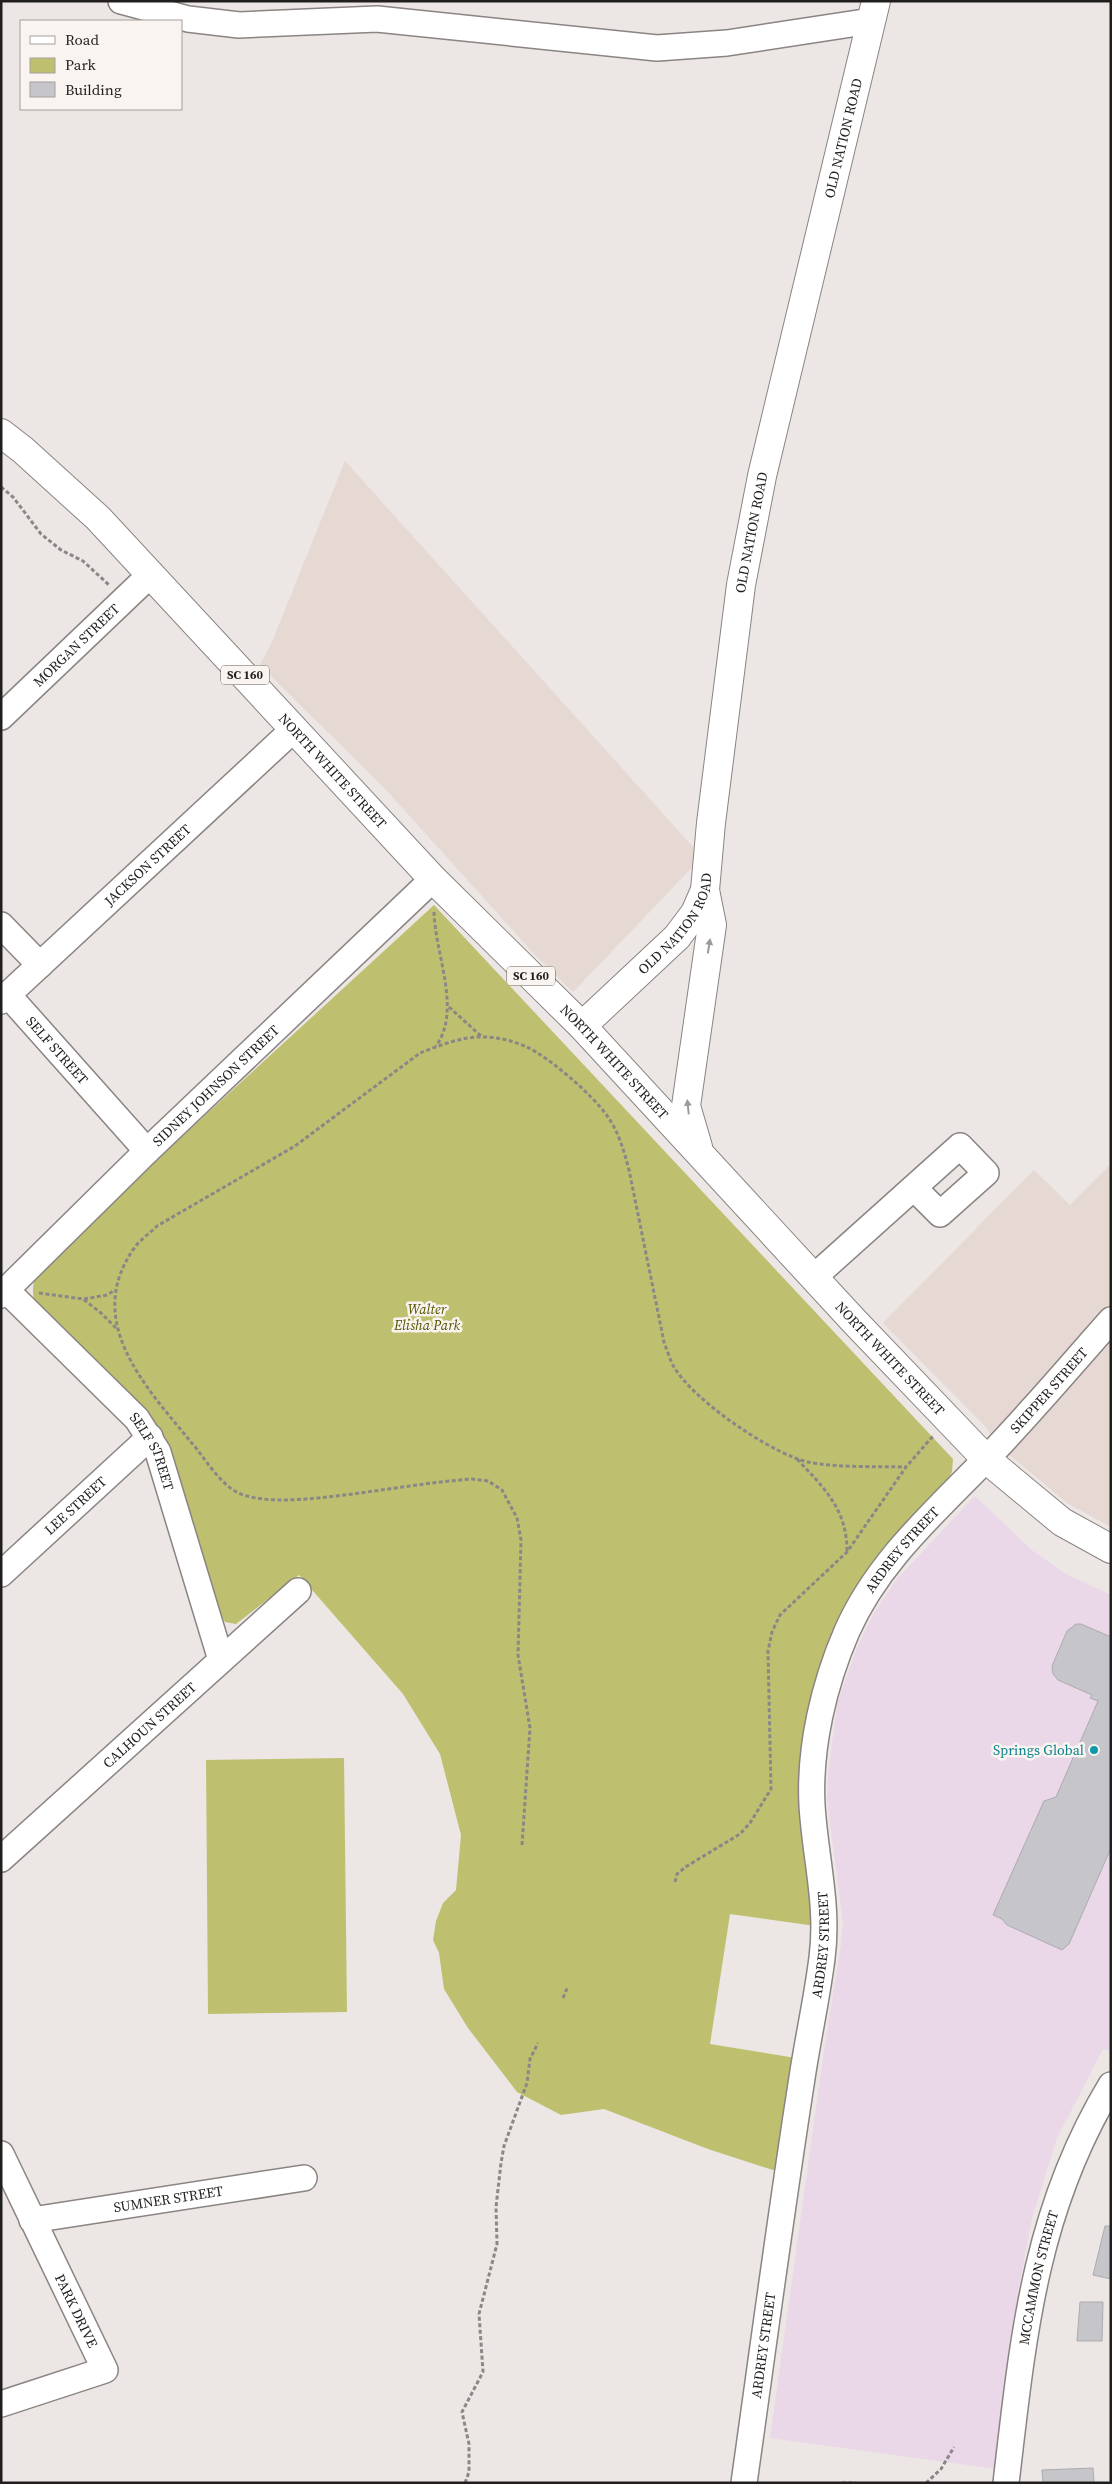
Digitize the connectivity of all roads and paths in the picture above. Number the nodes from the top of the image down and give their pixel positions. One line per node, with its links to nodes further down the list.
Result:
1 (121, 1): 2 (street)
2 (874, 11): 9 (main road, OLD NATION ROAD)
3 (1, 433): 5 (main road, NORTH WHITE STREET / SC 160)
4 (1, 487): 6 (path)
5 (151, 574): 7 (street, MORGAN STREET); 8 (main road, NORTH WHITE STREET / SC 160)
6 (111, 587)
7 (1, 717)
8 (294, 729): 10 (main road, NORTH WHITE STREET / SC 160); 12 (street, JACKSON STREET)
9 (706, 890): 15 (main road, OLD NATION ROAD); 19 (main road, one-way to 9)
10 (433, 892): 14 (path); 15 (main road, NORTH WHITE STREET / SC 160); 18 (street, SIDNEY JOHNSON STREET)
11 (1, 925): 12 (street)
12 (40, 965): 13 (street, JACKSON STREET)
13 (5, 998): 18 (street, SELF STREET)
14 (448, 1006): 16 (path); 17 (path)
15 (582, 1026): 19 (main road, NORTH WHITE STREET)
16 (481, 1036): 17 (path); 29 (path)
17 (436, 1047): 22 (path)
18 (147, 1151): 23 (street, SIDNEY JOHNSON STREET)
19 (700, 1154): 21 (main road, NORTH WHITE STREET)
20 (914, 1188): 21 (street)
21 (814, 1277): 30 (main road, NORTH WHITE STREET)
22 (115, 1290): 24 (path); 26 (path)
23 (4, 1292): 24 (path); 28 (street, SELF STREET)
24 (83, 1299): 26 (path)
25 (1111, 1320): 30 (street, SKIPPER STREET)
26 (117, 1329): 37 (path)
27 (935, 1434): 31 (path)
28 (150, 1437): 34 (street, LEE STREET); 36 (street, SELF STREET)
29 (796, 1459): 31 (path); 33 (path)
30 (986, 1459): 32 (main road, NORTH WHITE STREET); 50 (street, ARDREY STREET)
31 (906, 1467): 33 (path)
32 (1111, 1549)
33 (847, 1552): 39 (path)
34 (1, 1574)
35 (298, 1591): 36 (street, CALHOUN STREET)
36 (221, 1660): 38 (street, CALHOUN STREET)
37 (522, 1845)
38 (1, 1859)
39 (675, 1882)
40 (568, 1986): 41 (path)
41 (563, 1998)
42 (538, 2043): 49 (path)
43 (1111, 2084): 54 (street, MCCAMMON STREET)
44 (1, 2154): 46 (street, PARK DRIVE)
45 (304, 2178): 46 (street, SUMNER STREET)
46 (32, 2220): 47 (street, PARK DRIVE)
47 (1, 2404)
48 (954, 2447): 53 (path)
49 (465, 2483)
50 (744, 2483)
51 (842, 2483): 52 (path)
52 (856, 2483)
53 (926, 2483)
54 (1006, 2483)

